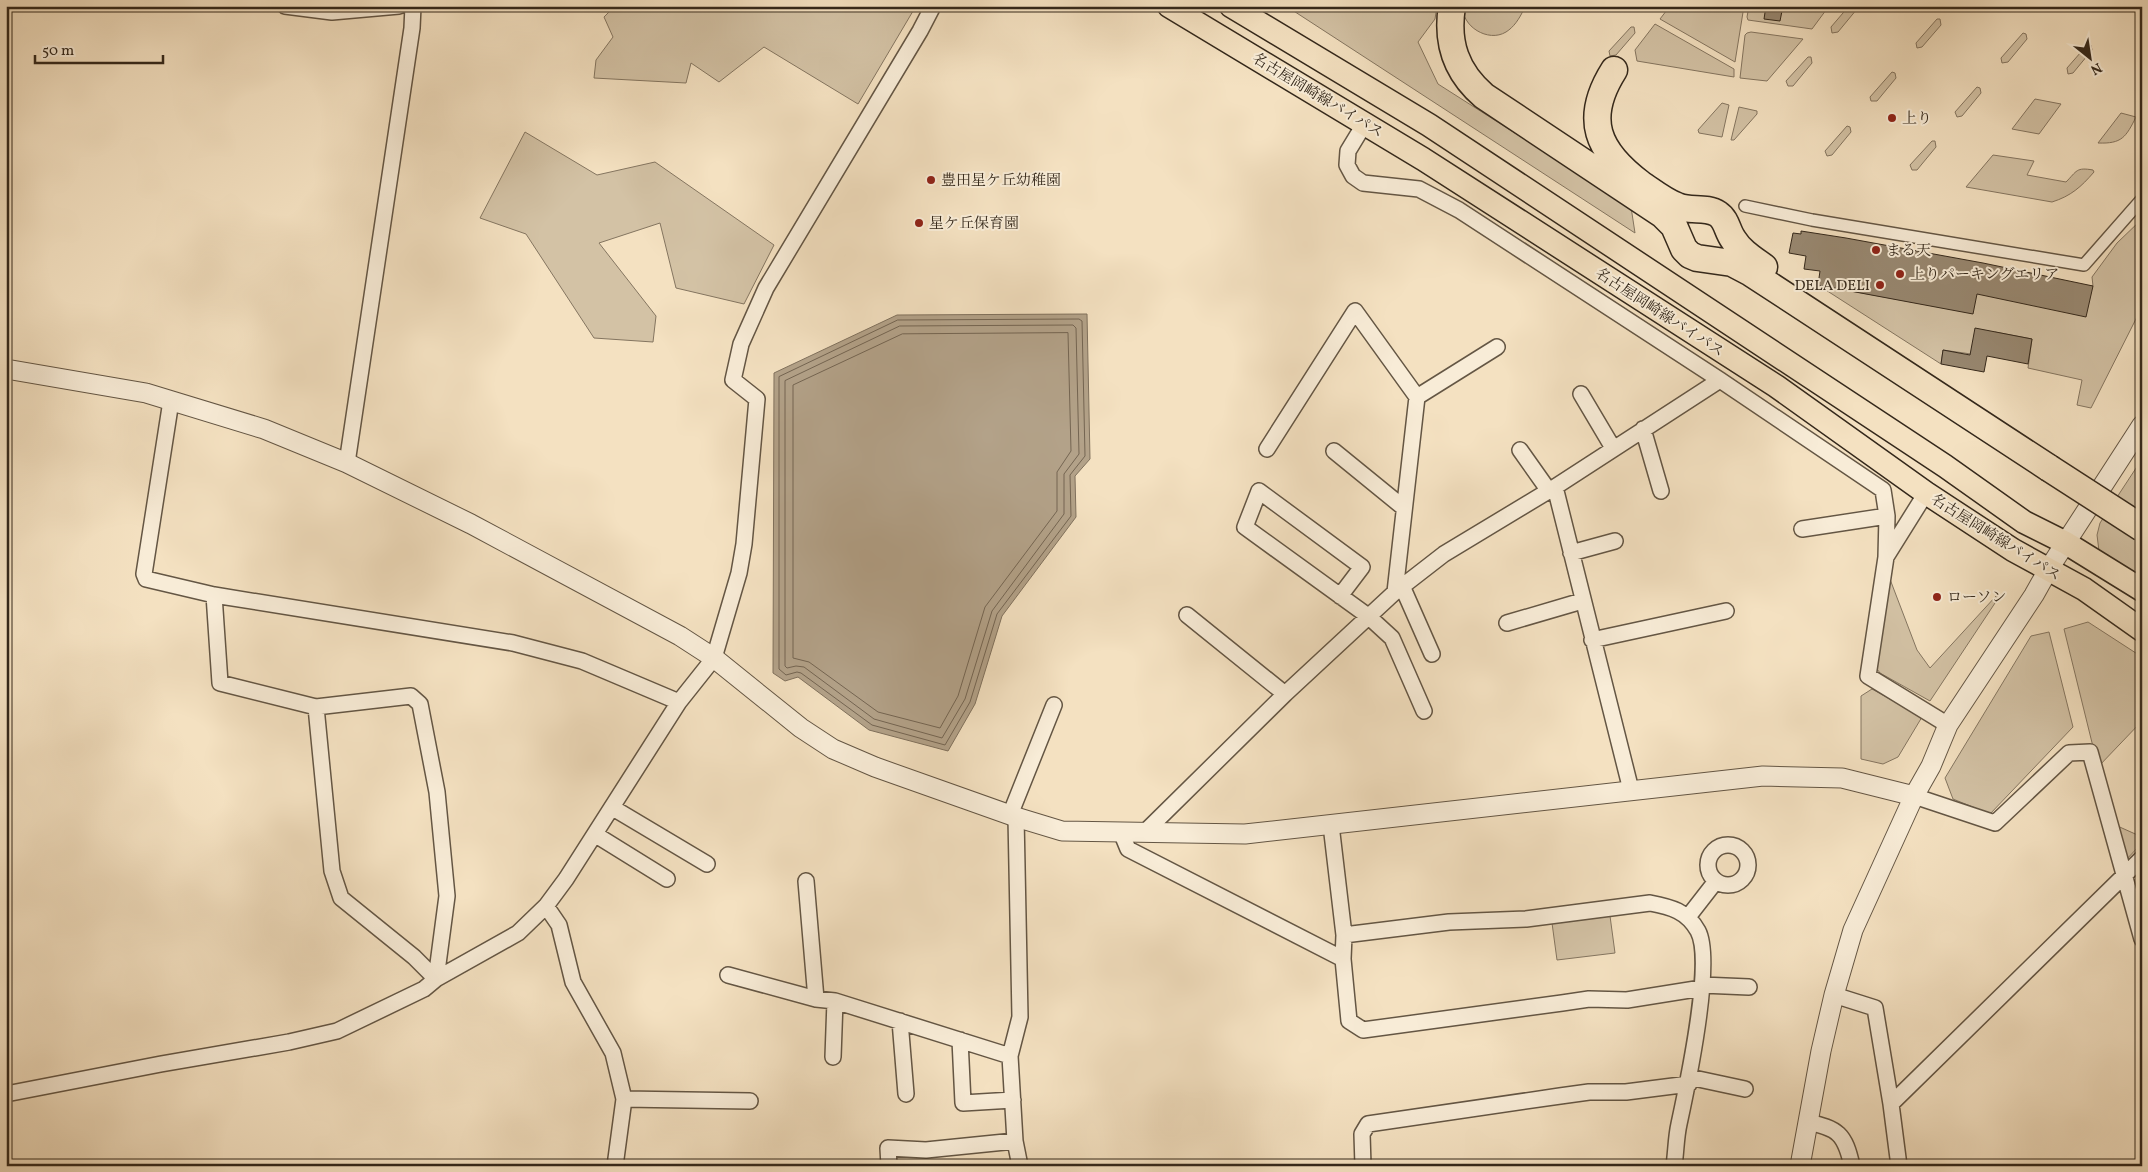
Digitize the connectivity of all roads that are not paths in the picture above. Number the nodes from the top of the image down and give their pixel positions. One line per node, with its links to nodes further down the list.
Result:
1 (285, 6): 2 (street)
2 (399, 6)
3 (413, 6): 25 (street)
4 (933, 6): 51 (street)
5 (1169, 6): 9 (main road, 名古屋岡崎線バイパス)
6 (1231, 6): 35 (main road, 名古屋岡崎線バイパス)
7 (1452, 6): 24 (highway)
8 (1614, 70): 24 (highway)
9 (1365, 123): 14 (street); 28 (main road, 名古屋岡崎線バイパス)
10 (2142, 199): 11 (street)
11 (1745, 206)
12 (1497, 347): 16 (street)
13 (6, 369): 17 (street)
14 (1720, 380): 19 (street); 31 (street)
15 (1581, 394): 20 (street)
16 (1417, 397): 21 (street); 29 (street)
17 (171, 401): 25 (street); 41 (street)
18 (2142, 425): 35 (street)
19 (1643, 429): 20 (street); 27 (street)
20 (1613, 448): 26 (street)
21 (1267, 449)
22 (1520, 450): 26 (street)
23 (1334, 451): 29 (street)
24 (2053, 462): 30 (highway); 32 (highway, bridge)
25 (348, 463): 51 (street)
26 (1552, 489): 36 (street); 39 (street)
27 (1661, 491)
28 (1926, 493): 37 (street); 38 (main road, 名古屋岡崎線バイパス)
29 (1404, 508): 39 (street)
30 (2142, 510)
31 (1887, 516): 33 (street); 37 (street)
32 (2142, 528)
33 (1802, 530)
34 (1615, 541): 36 (street)
35 (2066, 543): 38 (street); 40 (main road, 名古屋岡崎線バイパス)
36 (1571, 553): 43 (street)
37 (1886, 556): 57 (street)
38 (2048, 570): 48 (main road, 名古屋岡崎線バイパス); 57 (street)
39 (1398, 589): 46 (street); 50 (street)
40 (2142, 590)
41 (214, 595): 53 (street); 55 (street)
42 (1340, 596): 46 (street)
43 (1582, 601): 47 (street); 49 (street)
44 (1726, 611): 49 (street)
45 (1187, 615): 52 (street)
46 (1368, 616): 52 (street); 56 (street)
47 (1507, 622)
48 (2142, 630)
49 (1592, 640): 58 (street)
50 (1432, 654)
51 (714, 658): 53 (street); 61 (street)
52 (1285, 694): 64 (street)
53 (679, 702): 60 (street)
54 (1054, 705): 61 (street)
55 (316, 707): 78 (street); 78 (street)
56 (1424, 711)
57 (1948, 725): 59 (street)
58 (1631, 790): 59 (street); 62 (street)
59 (1914, 796): 68 (street); 81 (street)
60 (613, 808): 65 (street); 67 (street)
61 (1013, 816): 63 (street); 86 (street)
62 (1331, 825): 64 (street); 74 (street)
63 (1121, 832): 64 (street); 76 (street)
64 (1145, 832)
65 (596, 834): 69 (street); 72 (street)
66 (2142, 858): 68 (street)
67 (708, 864)
68 (2123, 876): 75 (street); 95 (street)
69 (667, 879)
70 (806, 881): 82 (street)
71 (1716, 881): 73 (street)
72 (546, 906): 78 (street); 92 (street)
73 (1688, 917): 74 (street); 79 (street)
74 (1344, 935): 76 (street)
75 (2142, 939)
76 (1343, 959): 79 (street)
77 (728, 975): 82 (street)
78 (436, 979): 90 (street)
79 (1702, 986): 80 (street); 88 (street)
80 (1749, 987)
81 (1834, 995): 95 (street); 96 (street)
82 (816, 1000): 83 (street)
83 (836, 1001): 84 (street); 87 (street)
84 (900, 1021): 85 (street); 91 (street)
85 (960, 1040): 86 (street); 93 (street)
86 (1010, 1056): 93 (street)
87 (833, 1057)
88 (1689, 1080): 89 (street); 101 (street); 102 (street)
89 (1745, 1089)
90 (6, 1094)
91 (906, 1094)
92 (624, 1099): 94 (street); 98 (street)
93 (1013, 1100): 97 (street)
94 (750, 1101)
95 (1892, 1104): 105 (street)
96 (1807, 1122): 103 (street); 104 (street)
97 (1015, 1141): 99 (street); 100 (street)
98 (615, 1166)
99 (889, 1166)
100 (1020, 1166)
101 (1363, 1166)
102 (1674, 1166)
103 (1800, 1166)
104 (1852, 1166)
105 (1899, 1166)

